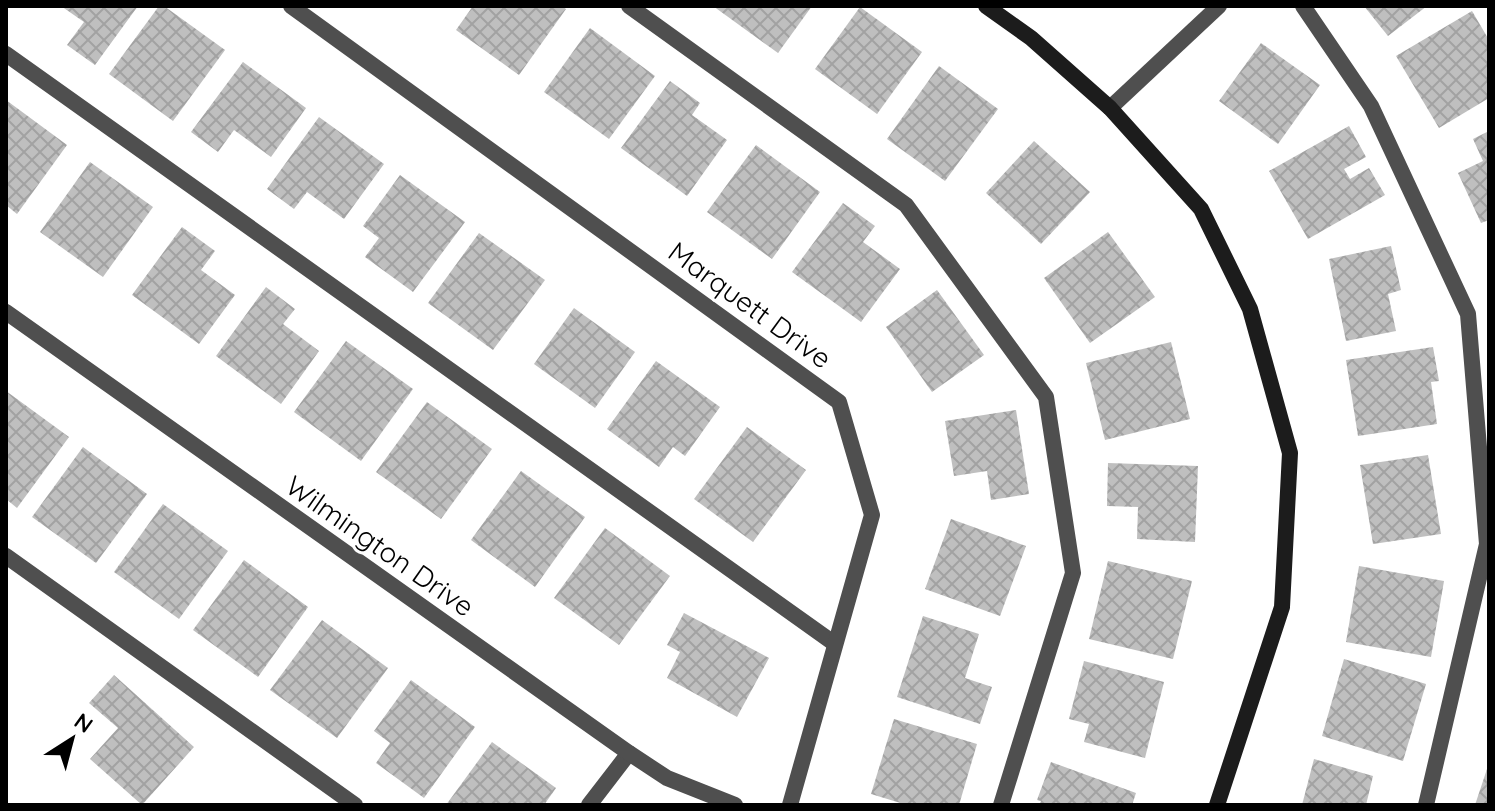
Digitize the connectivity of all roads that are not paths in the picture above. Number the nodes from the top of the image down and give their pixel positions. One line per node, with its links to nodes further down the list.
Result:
1 (291, 6): 10 (street, Marquett Drive)
2 (629, 6): 16 (street)
3 (986, 6): 7 (street)
4 (1219, 6): 7 (street)
5 (1303, 6): 18 (street)
6 (6, 54): 10 (street)
7 (1110, 108): 17 (street)
8 (6, 312): 11 (street, Wilmington Drive)
9 (6, 556): 12 (street)
10 (835, 644): 15 (street, Marquett Drive)
11 (629, 753): 13 (street); 14 (street, Wilmington Drive)
12 (355, 805)
13 (589, 805)
14 (735, 805)
15 (790, 805)
16 (1001, 805)
17 (1217, 805)
18 (1426, 805)

